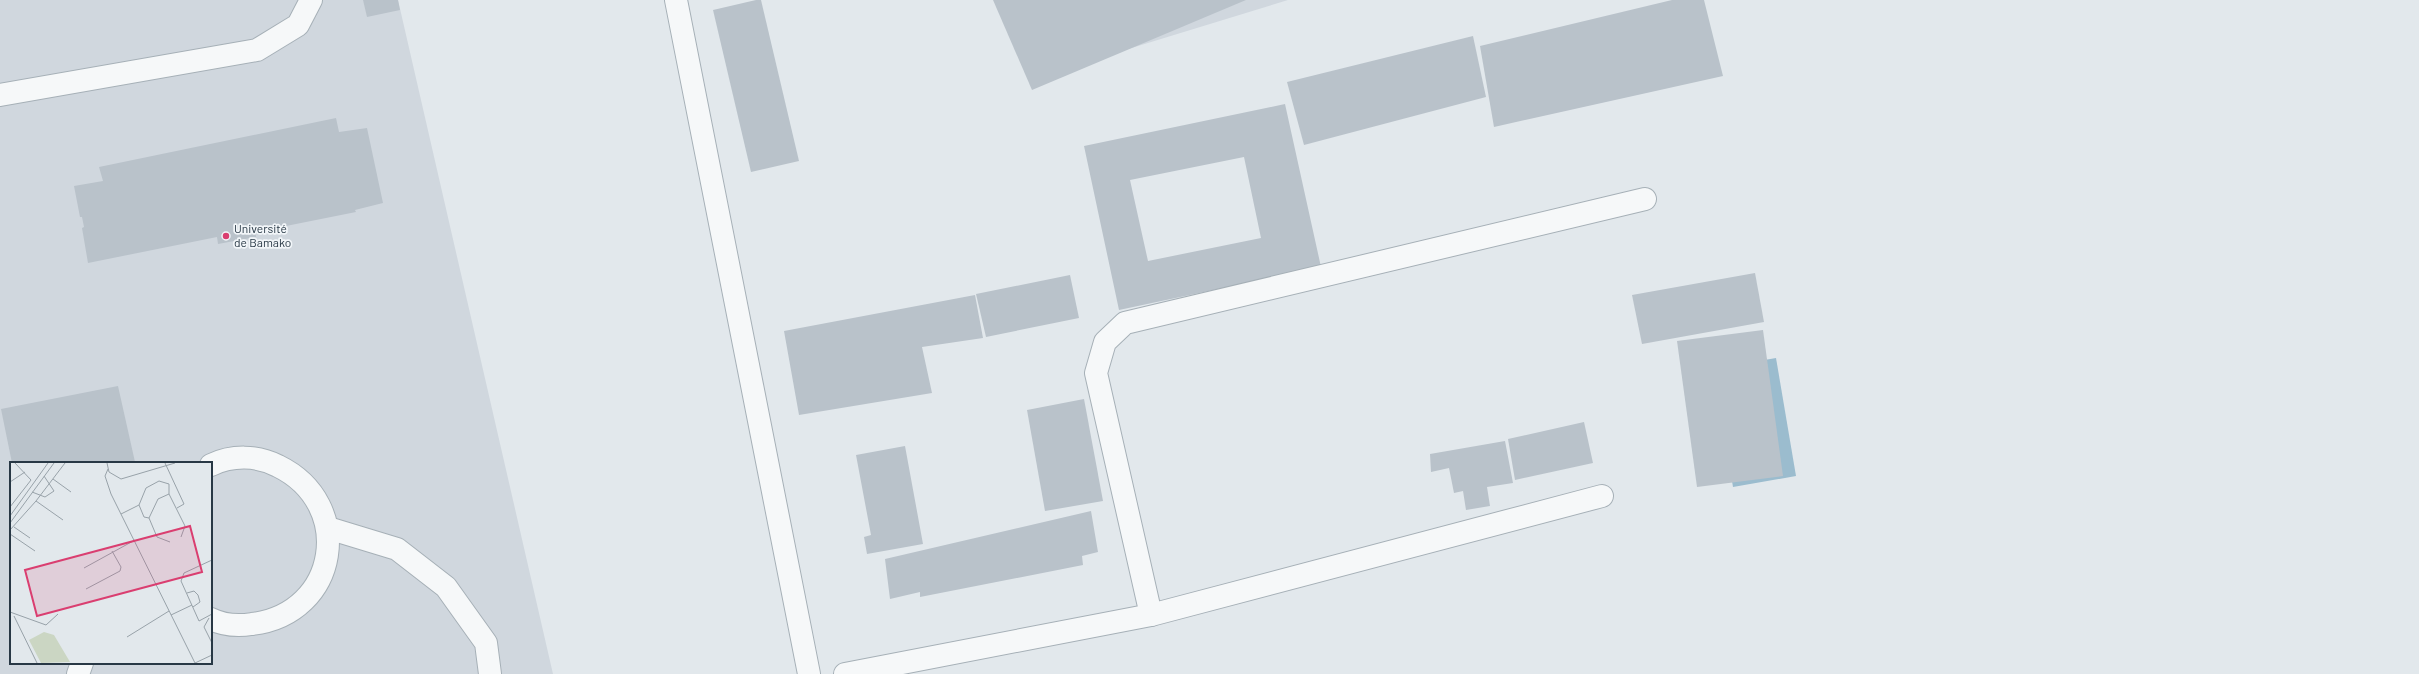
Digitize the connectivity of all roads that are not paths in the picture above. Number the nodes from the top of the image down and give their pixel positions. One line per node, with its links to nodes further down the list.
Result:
1 (311, 0): 3 (street)
2 (676, 0): 13 (street)
3 (0, 96)
4 (1645, 199): 8 (street)
5 (212, 464): 7 (street)
6 (1602, 496): 8 (street)
7 (328, 528): 9 (street); 12 (street)
8 (1151, 615): 14 (street)
9 (212, 619)
10 (82, 664): 11 (street)
11 (78, 674)
12 (490, 674)
13 (809, 674)
14 (845, 674)

